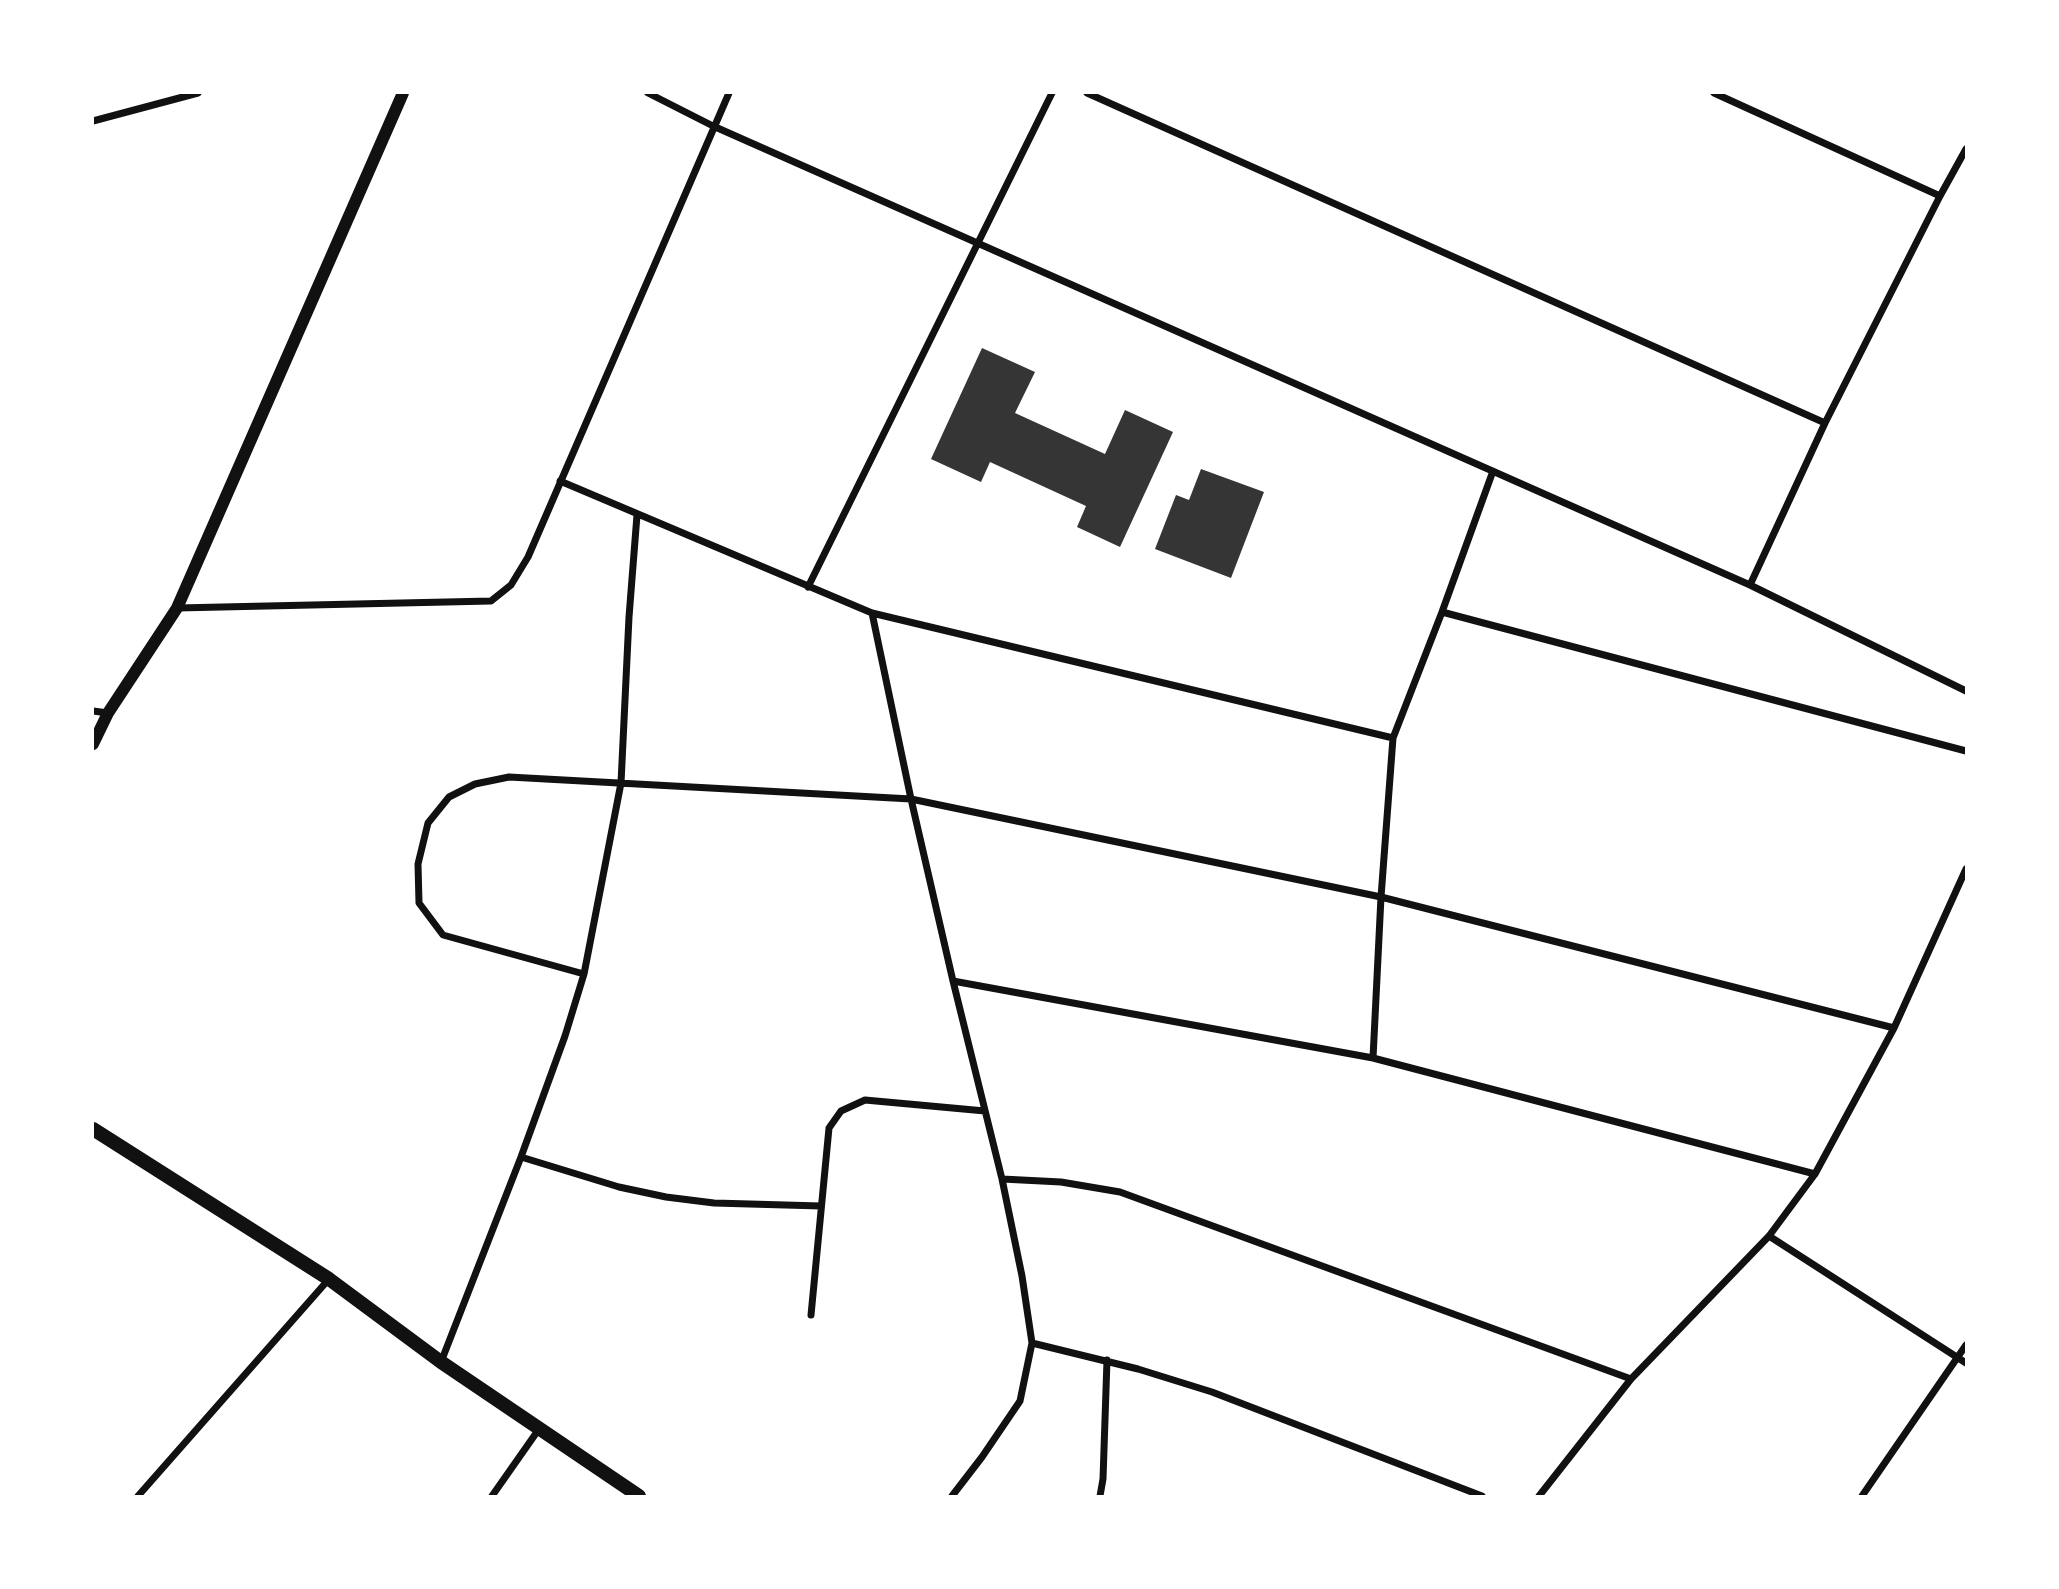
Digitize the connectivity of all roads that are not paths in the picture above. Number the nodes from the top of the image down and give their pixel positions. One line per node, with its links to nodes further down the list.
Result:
1 (198, 93): 8 (street)
2 (403, 93): 19 (street)
3 (648, 93): 9 (street)
4 (729, 93): 9 (street)
5 (1052, 93): 12 (street)
6 (1087, 93): 13 (street)
7 (1714, 93): 11 (street)
8 (93, 121)
9 (713, 126): 12 (street); 15 (street)
10 (1966, 149): 11 (street)
11 (1940, 196): 13 (street)
12 (978, 243): 14 (street); 18 (street)
13 (1825, 423): 17 (street)
14 (1493, 471): 17 (street); 20 (street)
15 (560, 481): 16 (street); 19 (street)
16 (637, 515): 18 (street); 28 (street)
17 (1750, 585): 22 (street)
18 (808, 587): 21 (street)
19 (177, 608): 24 (street)
20 (1442, 612): 25 (street); 27 (street)
21 (872, 613): 25 (street); 29 (street)
22 (1966, 691)
23 (93, 711): 24 (street)
24 (108, 713): 26 (street)
25 (1392, 738): 31 (street)
26 (93, 744)
27 (1966, 751)
28 (621, 783): 29 (street); 32 (street); 32 (street)
29 (911, 799): 31 (street); 33 (street)
30 (1966, 869): 34 (street)
31 (1381, 897): 34 (street); 35 (street)
32 (584, 974): 38 (street)
33 (953, 981): 35 (street); 36 (street)
34 (1894, 1028): 39 (street)
35 (1373, 1058): 39 (street)
36 (985, 1111): 40 (street); 41 (street)
37 (93, 1129): 43 (main road)
38 (521, 1157): 41 (street); 49 (street)
39 (1815, 1174): 42 (street)
40 (1002, 1179): 45 (street); 51 (street)
41 (821, 1206): 44 (street)
42 (1769, 1236): 47 (street); 51 (street)
43 (330, 1279): 49 (main road); 53 (street)
44 (811, 1315)
45 (1031, 1343): 48 (street); 56 (street)
46 (1966, 1345): 47 (street)
47 (1958, 1357): 50 (street); 60 (street)
48 (1107, 1360): 57 (street); 58 (street)
49 (441, 1362): 52 (main road)
50 (1966, 1363)
51 (1631, 1378): 59 (street)
52 (539, 1428): 54 (street); 55 (main road)
53 (138, 1496)
54 (492, 1496)
55 (639, 1496)
56 (953, 1496)
57 (1100, 1496)
58 (1482, 1496)
59 (1539, 1496)
60 (1862, 1496)

